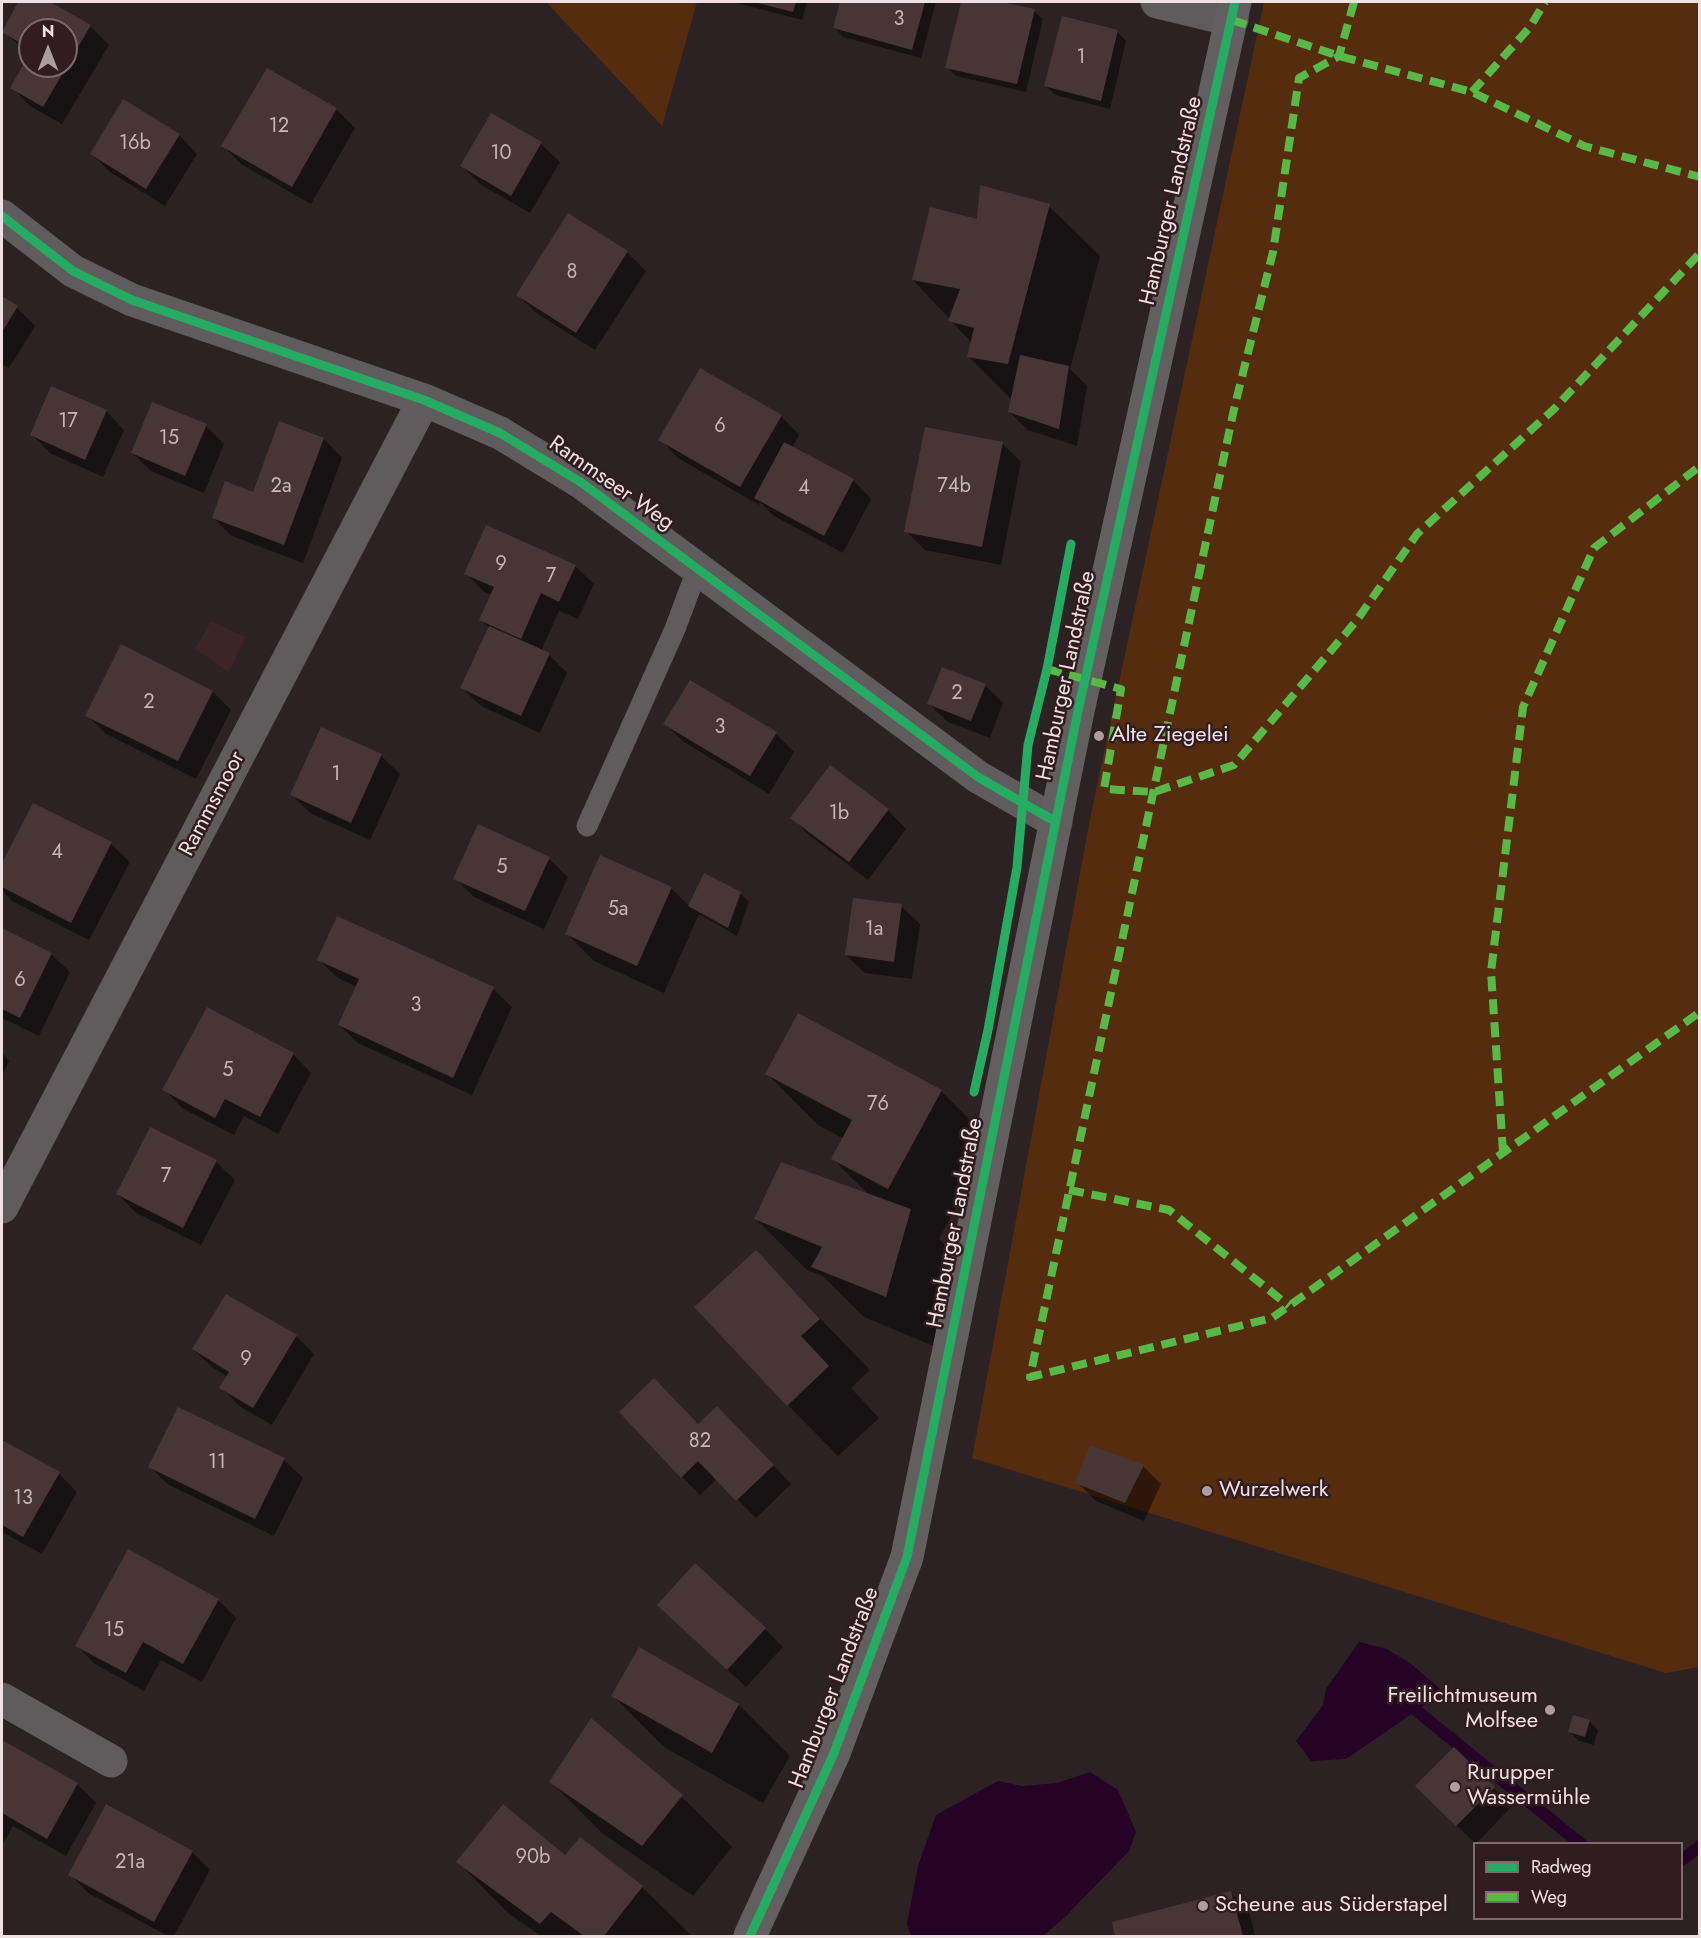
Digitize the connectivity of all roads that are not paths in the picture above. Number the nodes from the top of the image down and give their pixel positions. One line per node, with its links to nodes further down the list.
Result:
1 (1157, 2): 2 (street)
2 (1234, 11): 6 (main road, Hamburger Landstraße)
3 (2, 216): 4 (street, Rammseer Weg)
4 (424, 400): 5 (street, Rammseer Weg); 8 (street, Rammsmoor)
5 (697, 570): 6 (street, Rammseer Weg); 7 (lane)
6 (1056, 822): 11 (main road, Hamburger Landstraße)
7 (587, 826)
8 (2, 1208)
9 (2, 1699): 10 (street)
10 (111, 1761)
11 (750, 1936)

